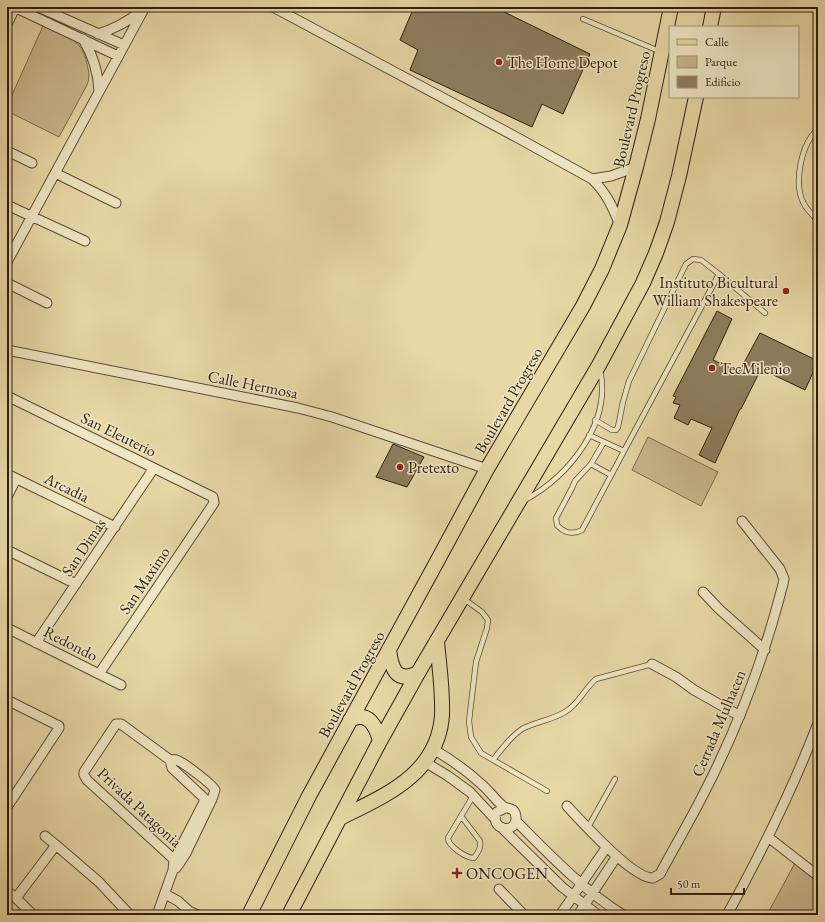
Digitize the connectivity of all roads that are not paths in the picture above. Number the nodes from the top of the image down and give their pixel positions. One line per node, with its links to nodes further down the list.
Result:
1 (14, 7): 8 (street); 12 (street)
2 (38, 7): 10 (street)
3 (273, 7): 23 (street)
4 (670, 7): 14 (main road, Boulevard Progreso)
5 (714, 7): 9 (main road)
6 (145, 8): 11 (street); 13 (street)
7 (583, 20): 14 (lane)
8 (7, 24)
9 (710, 26)
10 (80, 27): 11 (street); 12 (street)
11 (98, 34): 13 (street)
12 (79, 37): 15 (street); 16 (street)
13 (124, 45): 15 (street)
14 (662, 52): 21 (main road, Boulevard Progreso)
15 (118, 56): 16 (street)
16 (99, 92): 22 (street)
17 (696, 98): 36 (main road)
18 (818, 129): 27 (lane)
19 (7, 152): 20 (street)
20 (32, 163)
21 (636, 167): 23 (street); 28 (main road, Boulevard Progreso)
22 (55, 173): 24 (street); 26 (street)
23 (592, 179): 28 (street)
24 (116, 203)
25 (7, 205): 26 (street)
26 (31, 217): 29 (street); 30 (street)
27 (818, 221)
28 (620, 225): 44 (main road, Boulevard Progreso)
29 (85, 241)
30 (7, 262)
31 (719, 274): 34 (lane); 38 (lane); 41 (lane)
32 (7, 283): 33 (street)
33 (47, 303)
34 (765, 312)
35 (7, 350): 44 (street, Calle Hermosa)
36 (599, 365): 38 (lane); 50 (main road)
37 (7, 396): 43 (street, San Eleuterio)
38 (595, 420): 39 (lane)
39 (589, 435): 40 (lane); 50 (lane)
40 (604, 442): 41 (lane); 42 (lane)
41 (624, 451): 46 (lane)
42 (591, 464): 46 (lane); 46 (lane)
43 (154, 468): 49 (street, San Eleuterio); 52 (street, San Dimas)
44 (487, 469): 60 (main road, Boulevard Progreso)
45 (7, 474): 47 (street, Arcadia)
46 (611, 475)
47 (16, 479): 48 (street); 52 (street, Arcadia)
48 (7, 497)
49 (214, 503): 64 (street, San Maximo)
50 (518, 503): 56 (main road)
51 (742, 521): 61 (street, Cerrada Mulhacen)
52 (115, 527): 54 (street, San Dimas)
53 (7, 550): 54 (street)
54 (76, 584): 59 (street, San Dimas)
55 (703, 592): 61 (street)
56 (462, 598): 58 (main road); 73 (lane)
57 (7, 628): 59 (street, Redondo)
58 (437, 641): 63 (main road); 71 (main road)
59 (36, 643): 64 (street, Redondo)
60 (389, 649): 63 (main road); 68 (main road, Boulevard Progreso)
61 (764, 650): 67 (street, Cerrada Mulhacen)
62 (652, 664): 67 (street); 73 (lane)
63 (418, 673): 70 (main road)
64 (99, 674): 65 (street, Redondo)
65 (121, 685)
66 (7, 700): 81 (street)
67 (740, 716): 93 (street, Cerrada Mulhacen)
68 (350, 720): 70 (main road); 109 (main road, Boulevard Progreso)
69 (818, 723): 90 (street)
70 (380, 741): 84 (main road)
71 (433, 749): 74 (main road); 82 (street)
72 (170, 760): 76 (street, Privada Patagonia); 79 (street, Privada Patagonia); 94 (street, Privada Patagonia)
73 (493, 760): 77 (lane)
74 (425, 762): 78 (street); 84 (main road)
75 (615, 780): 88 (lane)
76 (215, 790): 79 (street); 94 (street)
77 (547, 791)
78 (473, 796): 83 (lane); 85 (street)
79 (204, 798): 94 (street)
80 (567, 806): 88 (street)
81 (7, 807)
82 (505, 808): 85 (street); 86 (street)
83 (461, 816): 83 (lane)
84 (340, 818): 110 (main road)
85 (495, 819): 87 (street)
86 (516, 821): 87 (street); 96 (street)
87 (503, 829): 101 (street)
88 (587, 829): 92 (street)
89 (45, 836): 91 (street)
90 (768, 837): 95 (street); 116 (street)
91 (56, 845): 102 (street); 107 (street)
92 (606, 848): 93 (street); 96 (street)
93 (617, 856): 99 (street)
94 (176, 865): 100 (street)
95 (818, 876)
96 (581, 885): 99 (street); 101 (street)
97 (499, 889): 104 (street)
98 (7, 891): 102 (street)
99 (592, 893): 103 (street); 115 (street)
100 (165, 894): 105 (street); 108 (street)
101 (573, 896): 103 (street); 112 (street)
102 (16, 898): 106 (street)
103 (584, 905): 113 (street); 114 (street)
104 (515, 912): 111 (street)
105 (191, 914)
106 (33, 915)
107 (130, 915)
108 (157, 915)
109 (249, 915)
110 (290, 915)
111 (524, 915)
112 (560, 915)
113 (578, 915)
114 (598, 915)
115 (623, 915)
116 (726, 915)

